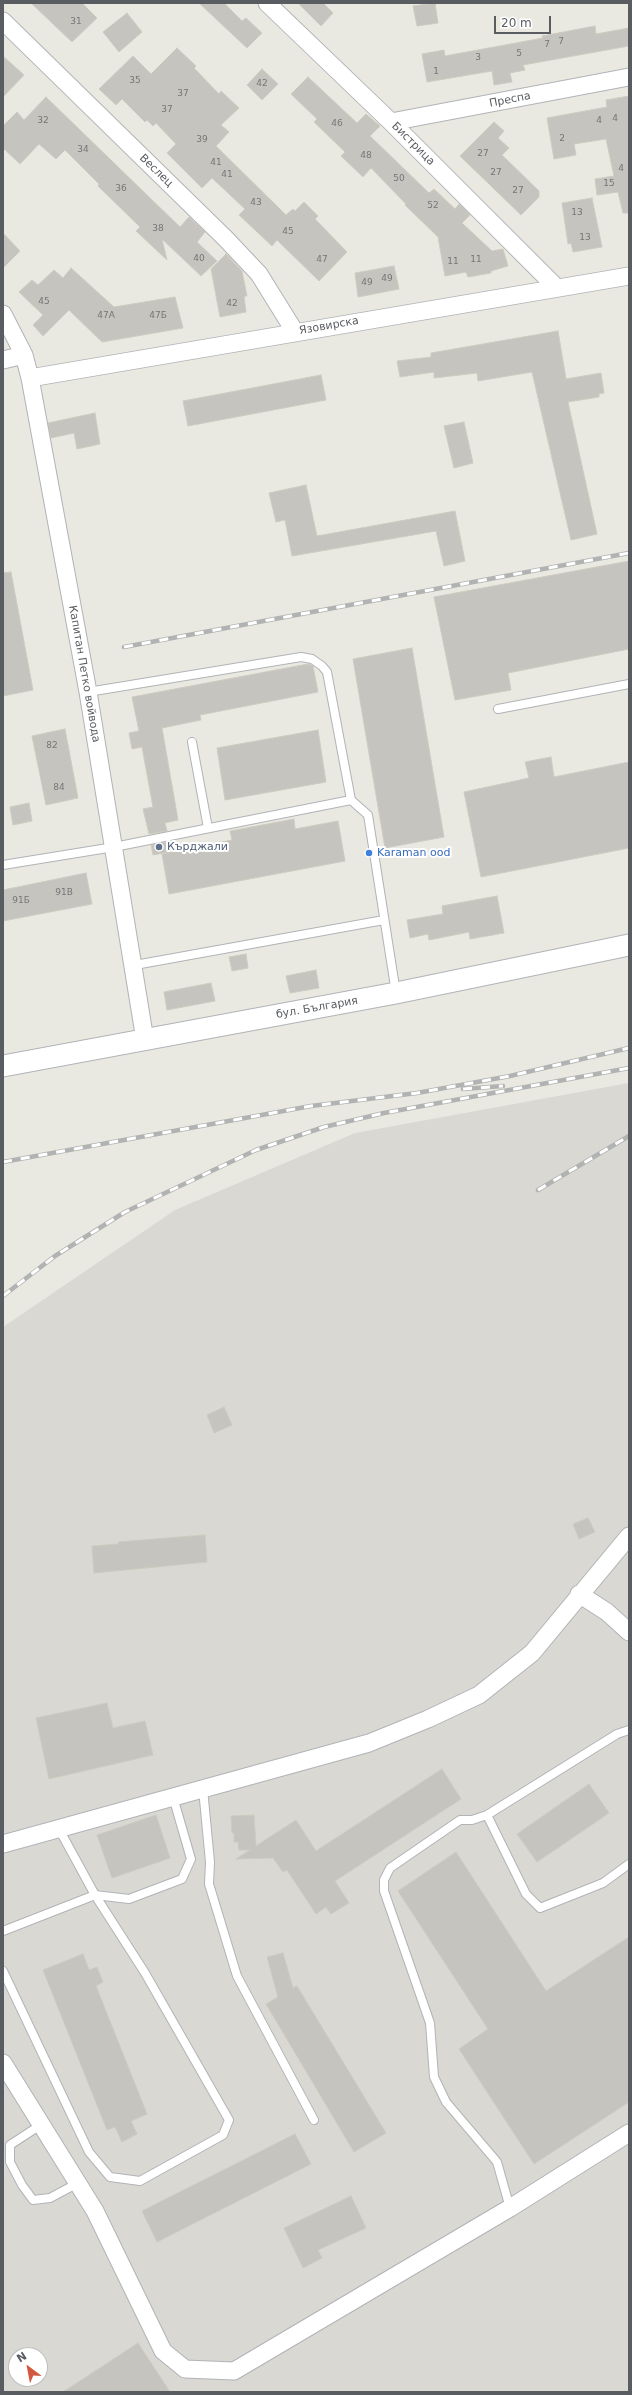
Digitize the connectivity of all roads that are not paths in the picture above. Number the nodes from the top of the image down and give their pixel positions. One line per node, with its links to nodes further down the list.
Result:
1 (267, 3): 4 (street, Бистрица)
2 (3, 21): 8 (street, Веслец)
3 (629, 77): 4 (street, Преспа)
4 (391, 122): 6 (street, Бистрица)
5 (629, 276): 6 (street, Язовирска)
6 (558, 288): 8 (street, Язовирска)
7 (3, 314): 9 (street, Капитан Петко войвода)
8 (295, 332): 11 (street, Язовирска)
9 (24, 355): 10 (street); 11 (street, Капитан Петко войвода)
10 (3, 360)
11 (30, 378): 13 (street, Капитан Петко войвода)
12 (629, 684): 14 (lane)
13 (88, 692): 16 (lane); 18 (street, Капитан Петко войвода)
14 (498, 709)
15 (192, 742): 17 (lane)
16 (351, 800): 17 (lane); 20 (lane)
17 (208, 828): 18 (lane)
18 (114, 847): 19 (lane); 22 (street, Капитан Петко войвода)
19 (3, 866)
20 (384, 920): 22 (lane); 23 (lane)
21 (629, 945): 23 (street, бул. България)
22 (134, 965): 24 (street, Капитан Петко войвода)
23 (396, 994): 24 (street, бул. България)
24 (145, 1040): 25 (street, бул. България)
25 (3, 1066)
26 (629, 1536): 27 (street)
27 (579, 1594): 28 (street); 30 (street)
28 (629, 1632)
29 (629, 1730): 32 (lane)
30 (203, 1789): 31 (street); 40 (lane)
31 (173, 1797): 33 (street); 36 (lane)
32 (488, 1815): 35 (lane); 44 (lane)
33 (59, 1829): 34 (street); 36 (lane)
34 (3, 1844)
35 (629, 1864)
36 (95, 1895): 37 (lane); 38 (lane)
37 (3, 1931)
38 (3, 1971)
39 (3, 2063): 41 (street)
40 (314, 2120)
41 (42, 2124): 43 (street); 43 (lane)
42 (629, 2133): 44 (street)
43 (78, 2183): 44 (street)
44 (510, 2208)

